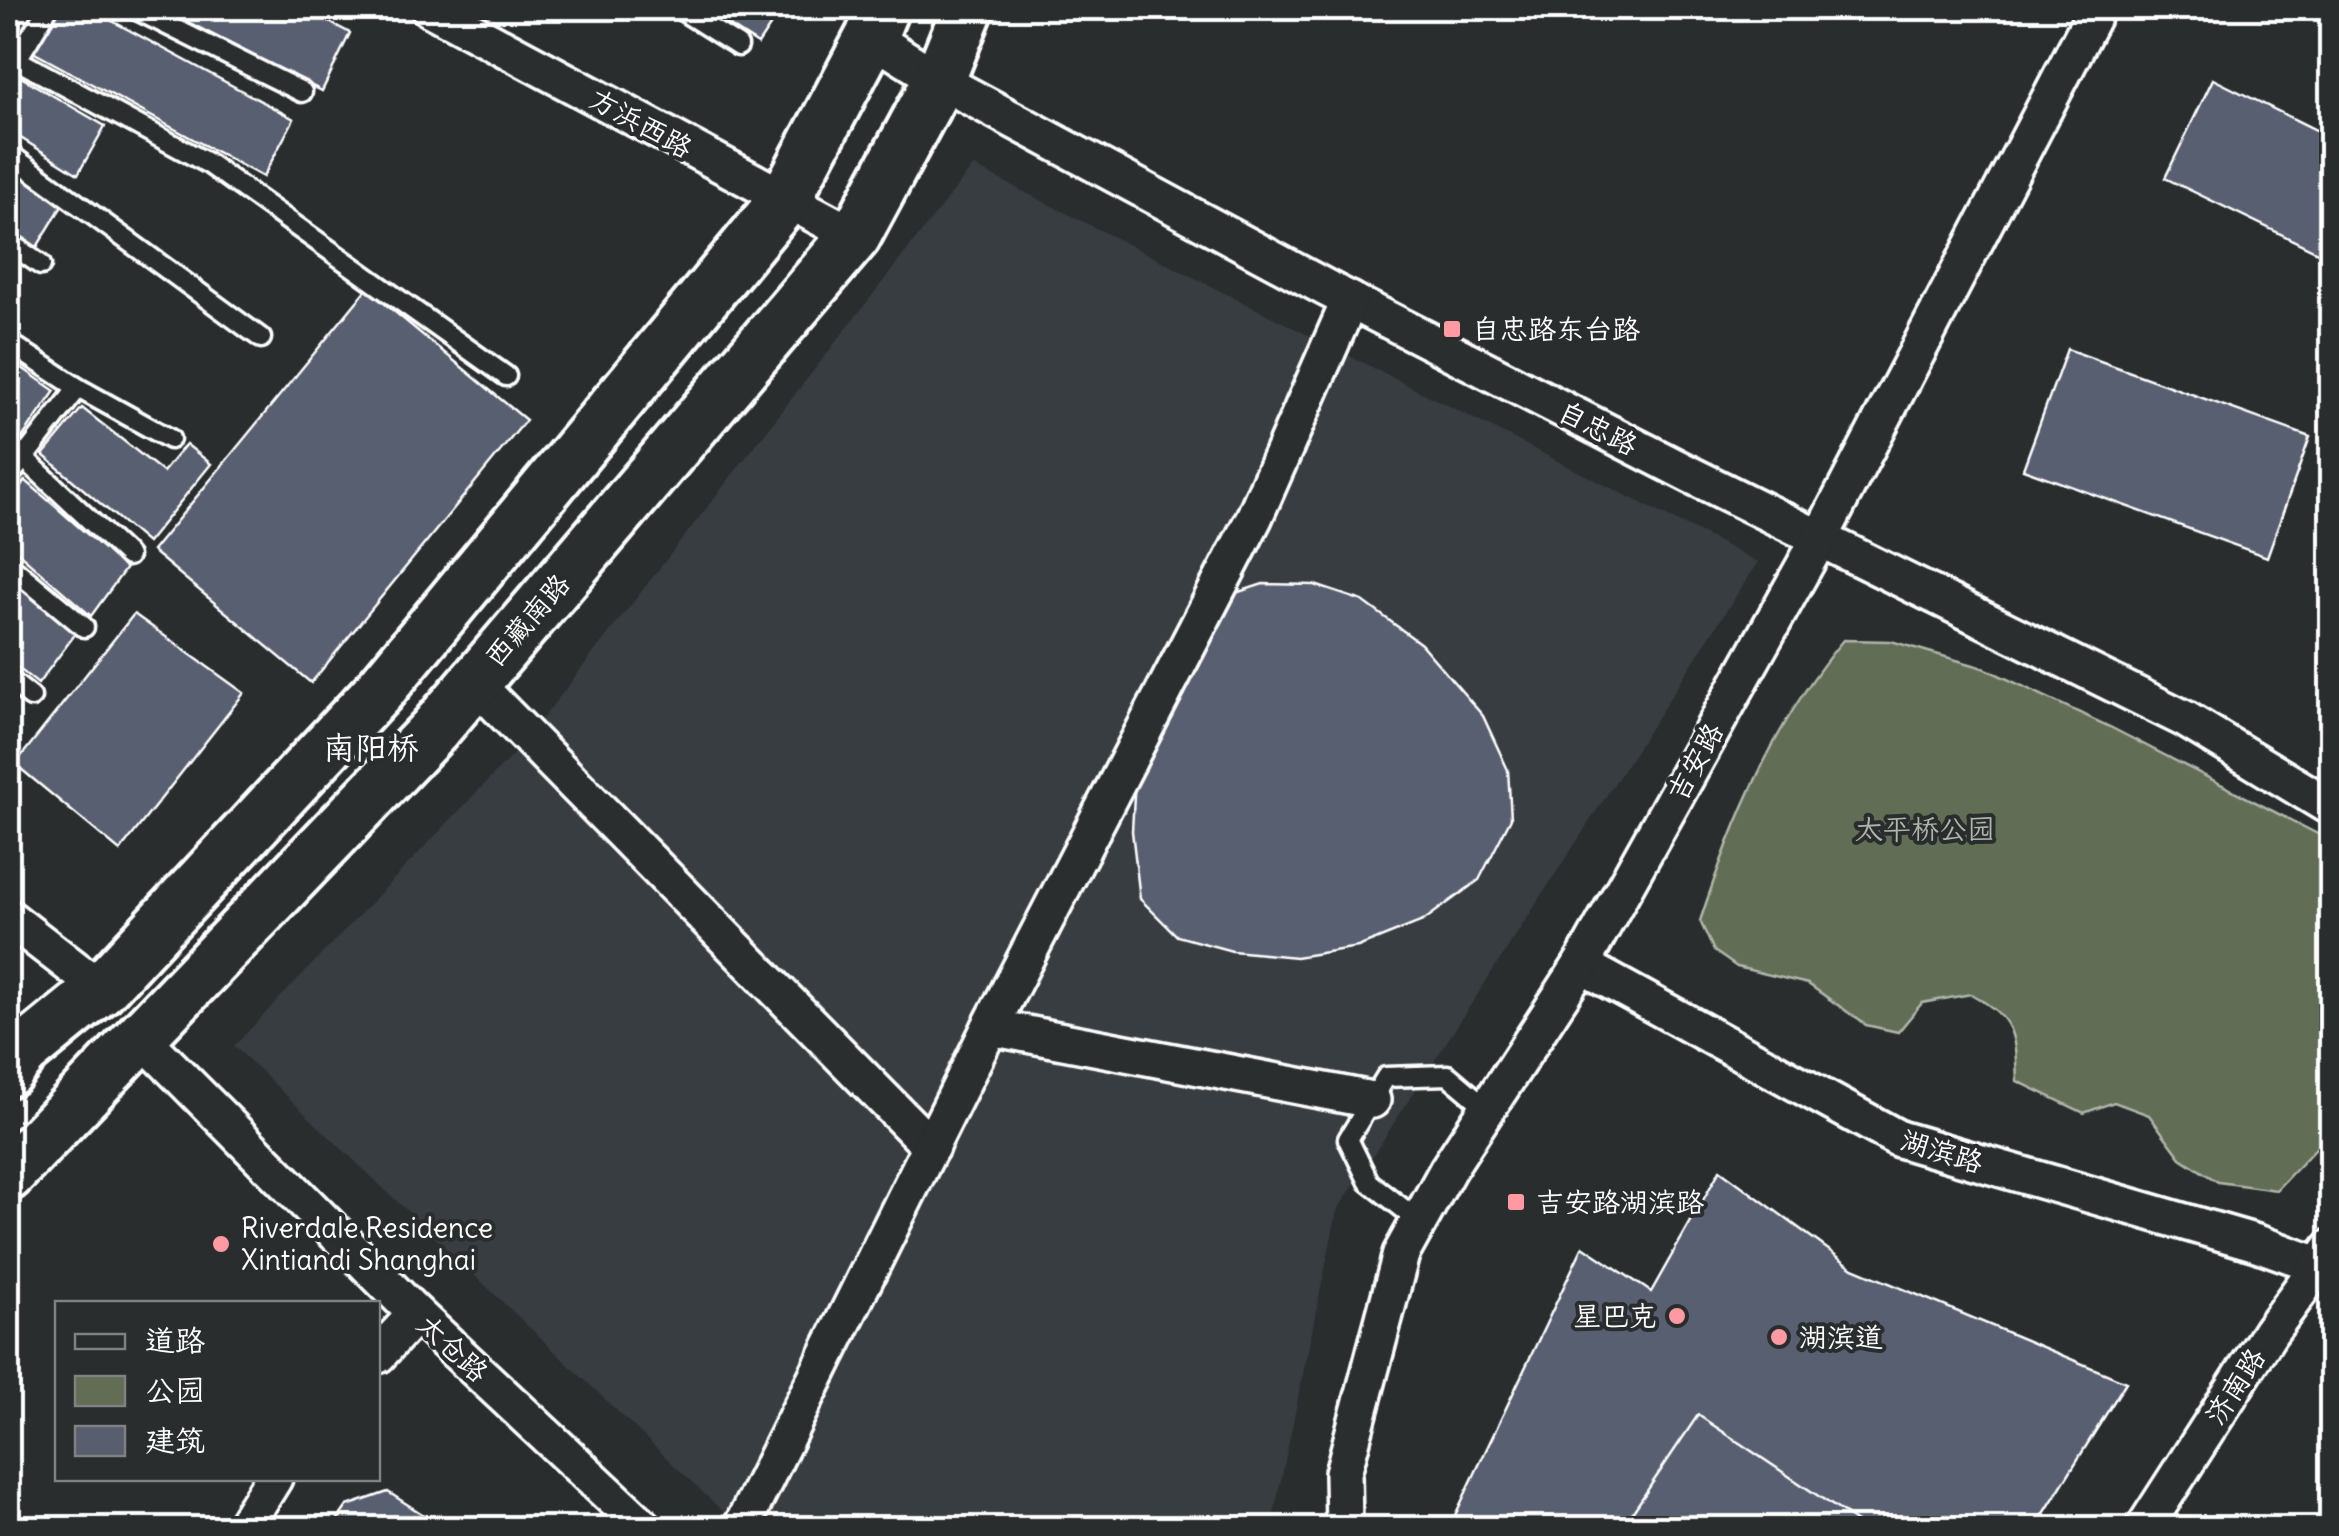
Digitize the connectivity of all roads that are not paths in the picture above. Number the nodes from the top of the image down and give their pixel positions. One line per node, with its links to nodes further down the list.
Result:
1 (48, 8): 9 (lane)
2 (133, 8): 11 (lane)
3 (429, 8): 13 (street, 方浜西路)
4 (678, 8): 8 (lane)
5 (968, 8): 10 (main road, 西藏南路)
6 (2097, 8): 26 (street, 吉安路)
7 (877, 22): 10 (street, 自忠路); 13 (main road)
8 (738, 46)
9 (10, 63): 20 (lane)
10 (938, 80): 14 (main road, 西藏南路); 17 (street, 自忠路)
11 (302, 92)
12 (8, 154): 18 (lane)
13 (784, 201): 14 (street, 方浜西路); 36 (main road)
14 (855, 236): 31 (main road, 西藏南路)
15 (8, 242): 16 (lane)
16 (41, 265)
17 (1350, 300): 26 (street, 自忠路); 37 (street)
18 (261, 338)
19 (8, 342): 21 (lane)
20 (506, 376)
21 (78, 388): 22 (lane); 24 (lane)
22 (170, 439)
23 (8, 443): 24 (lane)
24 (25, 456): 25 (lane); 27 (lane)
25 (8, 478)
26 (1820, 538): 33 (street, 自忠路); 35 (street, 吉安路)
27 (128, 556)
28 (8, 564): 29 (lane)
29 (84, 626)
30 (8, 679): 32 (lane)
31 (474, 682): 38 (main road, 西藏南路); 42 (street)
32 (31, 697)
33 (2332, 808)
34 (8, 916): 36 (street)
35 (1581, 965): 41 (street, 吉安路); 45 (street, 湖滨路)
36 (101, 988): 39 (main road)
37 (990, 1028): 40 (street); 42 (street)
38 (139, 1035): 43 (main road, 西藏南路); 46 (street, 太仓路)
39 (13, 1054)
40 (1372, 1100): 41 (lane); 44 (lane)
41 (1487, 1108): 44 (street, 吉安路)
42 (930, 1146): 51 (street)
43 (8, 1175)
44 (1419, 1221): 52 (street, 吉安路)
45 (2328, 1261): 53 (street, 济南路)
46 (416, 1314): 47 (street); 50 (street, 太仓路)
47 (380, 1353)
48 (272, 1481): 49 (street)
49 (244, 1528)
50 (645, 1528)
51 (741, 1528)
52 (1344, 1528)
53 (2144, 1528)

